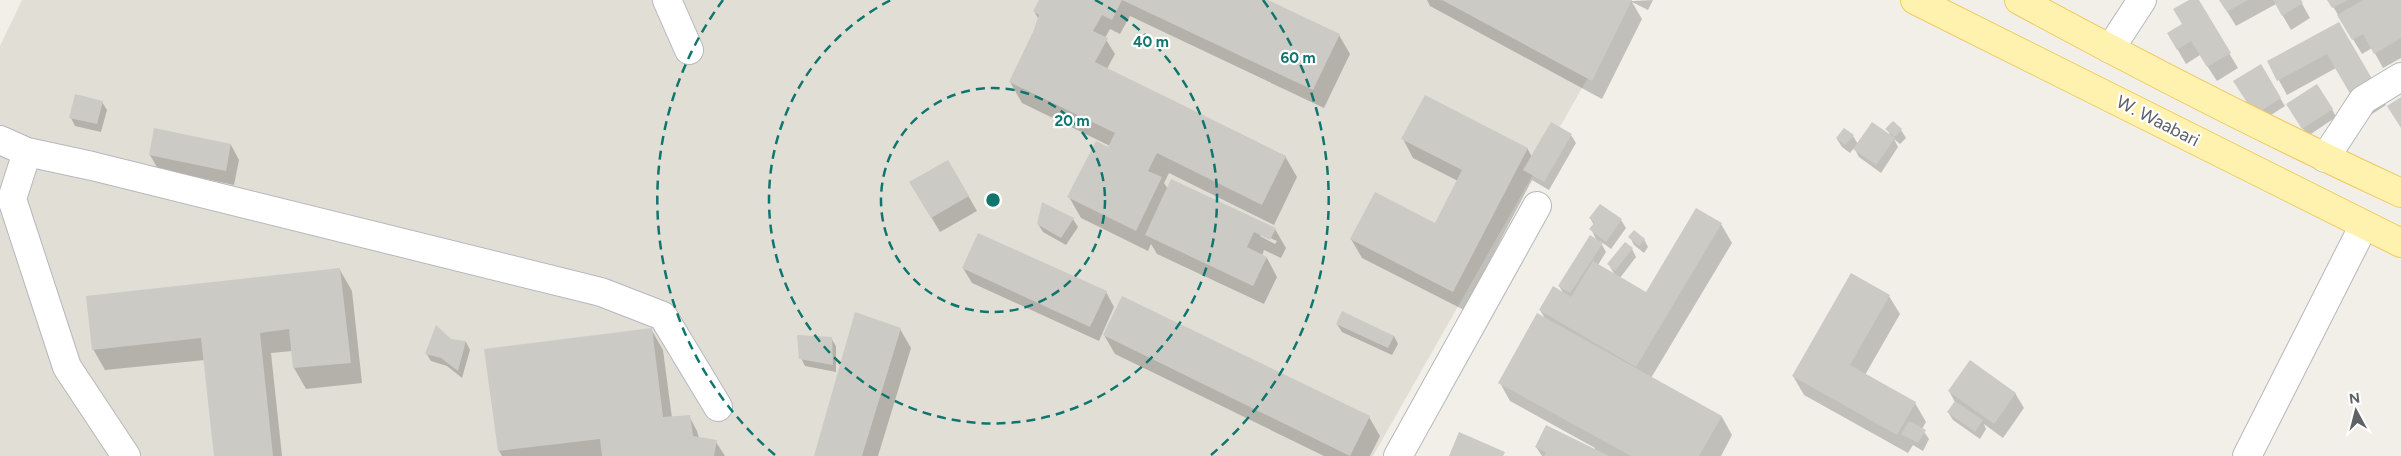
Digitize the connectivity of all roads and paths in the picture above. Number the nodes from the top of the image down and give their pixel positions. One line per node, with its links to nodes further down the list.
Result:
1 (667, 0): 6 (street)
2 (1915, 0): 13 (main road, W. Waabari)
3 (2018, 0): 5 (main road)
4 (2142, 0): 5 (street)
5 (2110, 49): 10 (main road)
6 (689, 50)
7 (2401, 77): 10 (street)
8 (0, 140): 9 (street)
9 (26, 152): 15 (street); 16 (street)
10 (2324, 158): 11 (main road)
11 (2401, 193)
12 (1537, 206): 17 (street)
13 (2364, 224): 14 (main road, W. Waabari); 18 (street)
14 (2401, 243)
15 (718, 407)
16 (126, 456)
17 (1398, 456)
18 (2247, 456)

